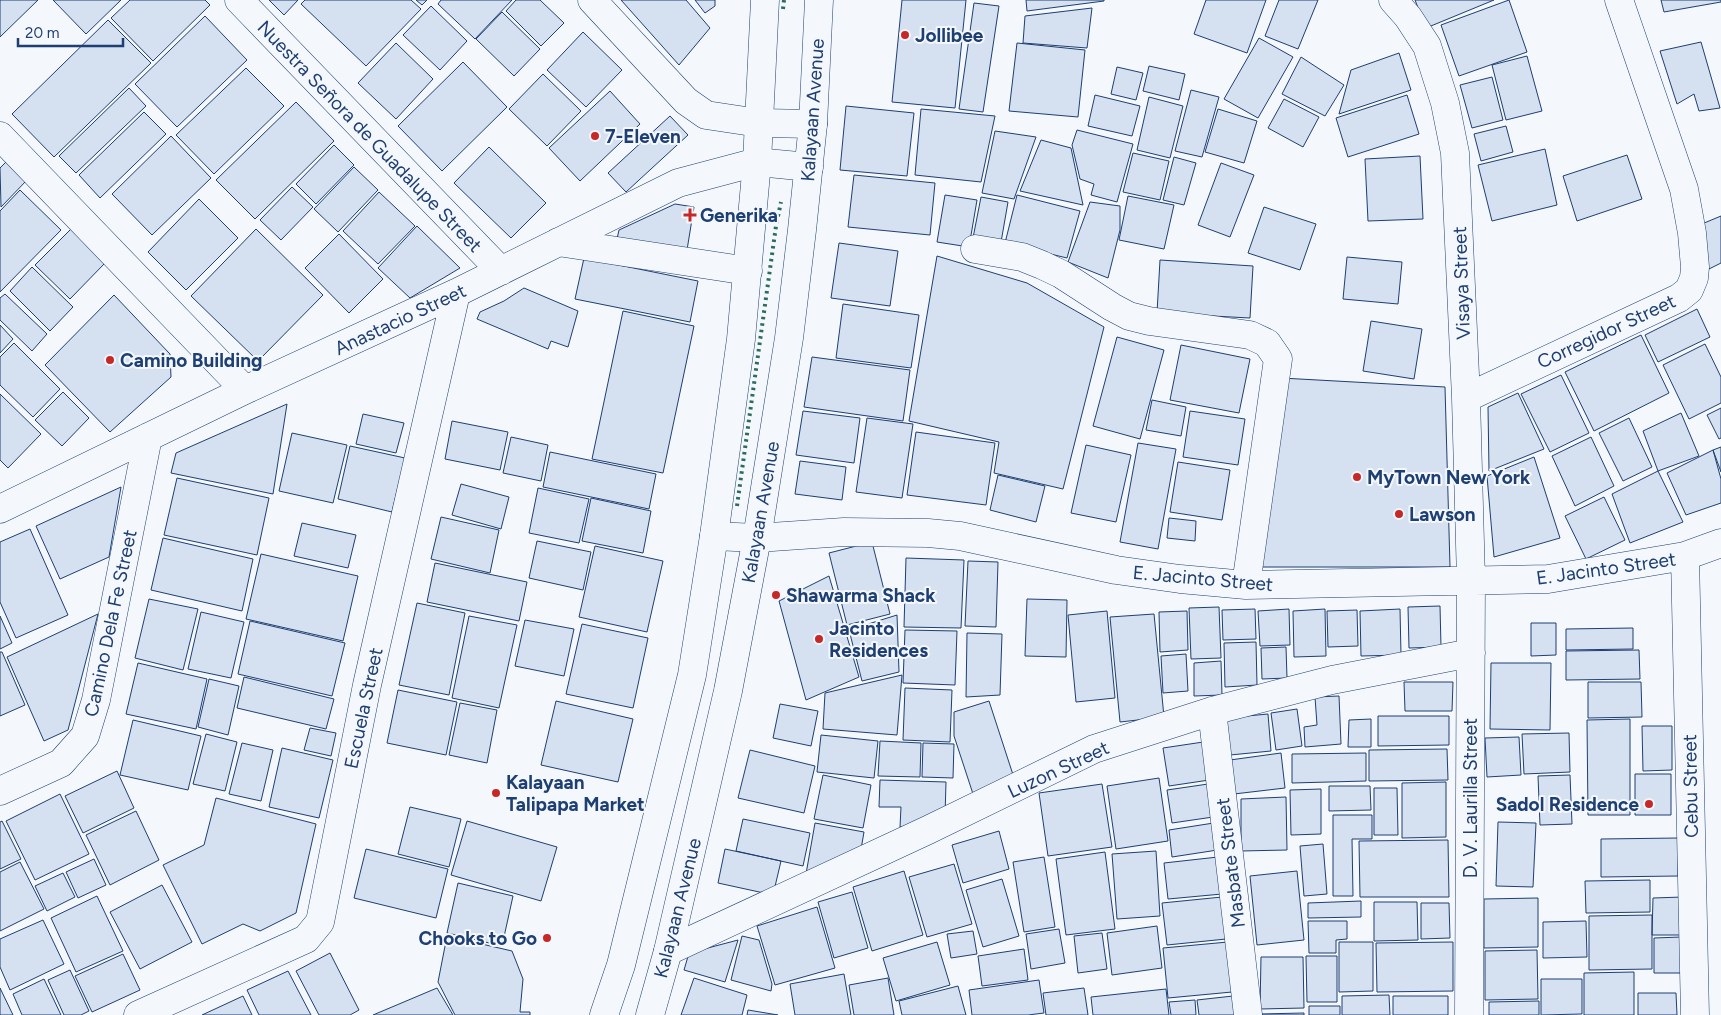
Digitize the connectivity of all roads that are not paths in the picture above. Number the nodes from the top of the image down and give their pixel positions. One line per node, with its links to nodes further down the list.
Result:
1 (238, 0): 15 (street, Nuestra Señora de Guadalupe Street)
2 (592, 0): 7 (street)
3 (765, 0): 7 (street)
4 (819, 0): 8 (street, Kalayaan Avenue)
5 (1393, 0): 18 (street, Visaya Street)
6 (1620, 0): 18 (street, Corregidor Street)
7 (759, 123): 8 (street); 10 (street)
8 (813, 124): 11 (street, Kalayaan Avenue)
9 (0, 136): 17 (street)
10 (757, 162): 11 (street, Anastacio Street); 12 (street, Anastacio Street); 14 (street)
11 (809, 167): 22 (street, Kalayaan Avenue)
12 (558, 242): 14 (street); 15 (street, Anastacio Street)
13 (975, 249): 26 (street)
14 (748, 271): 21 (street)
15 (501, 272): 16 (street, Anastacio Street)
16 (456, 294): 17 (street, Anastacio Street); 31 (street, Escuela Street)
17 (245, 390): 19 (street, Anastacio Street)
18 (1466, 398): 25 (street, Visaya Street)
19 (148, 437): 20 (street, Anastacio Street); 29 (street, Camino Dela Fe Street)
20 (0, 509)
21 (714, 536): 22 (street, E. Jacinto Street); 32 (street)
22 (757, 538): 26 (street, E. Jacinto Street); 30 (street, Kalayaan Avenue)
23 (1721, 543): 24 (street, E. Jacinto Street)
24 (1685, 556): 25 (street, E. Jacinto Street); 36 (street, Cebu Street)
25 (1471, 580): 26 (street, E. Jacinto Street); 27 (street, D. V. Laurilla Street)
26 (1246, 585)
27 (1471, 653): 28 (street, Luzon Street); 35 (street, D. V. Laurilla Street)
28 (1212, 711): 30 (street, Luzon Street); 34 (street, Masbate Street)
29 (0, 791)
30 (668, 951): 33 (street, Kalayaan Avenue)
31 (138, 1015)
32 (604, 1015)
33 (650, 1015)
34 (1248, 1015)
35 (1469, 1015)
36 (1695, 1015)

